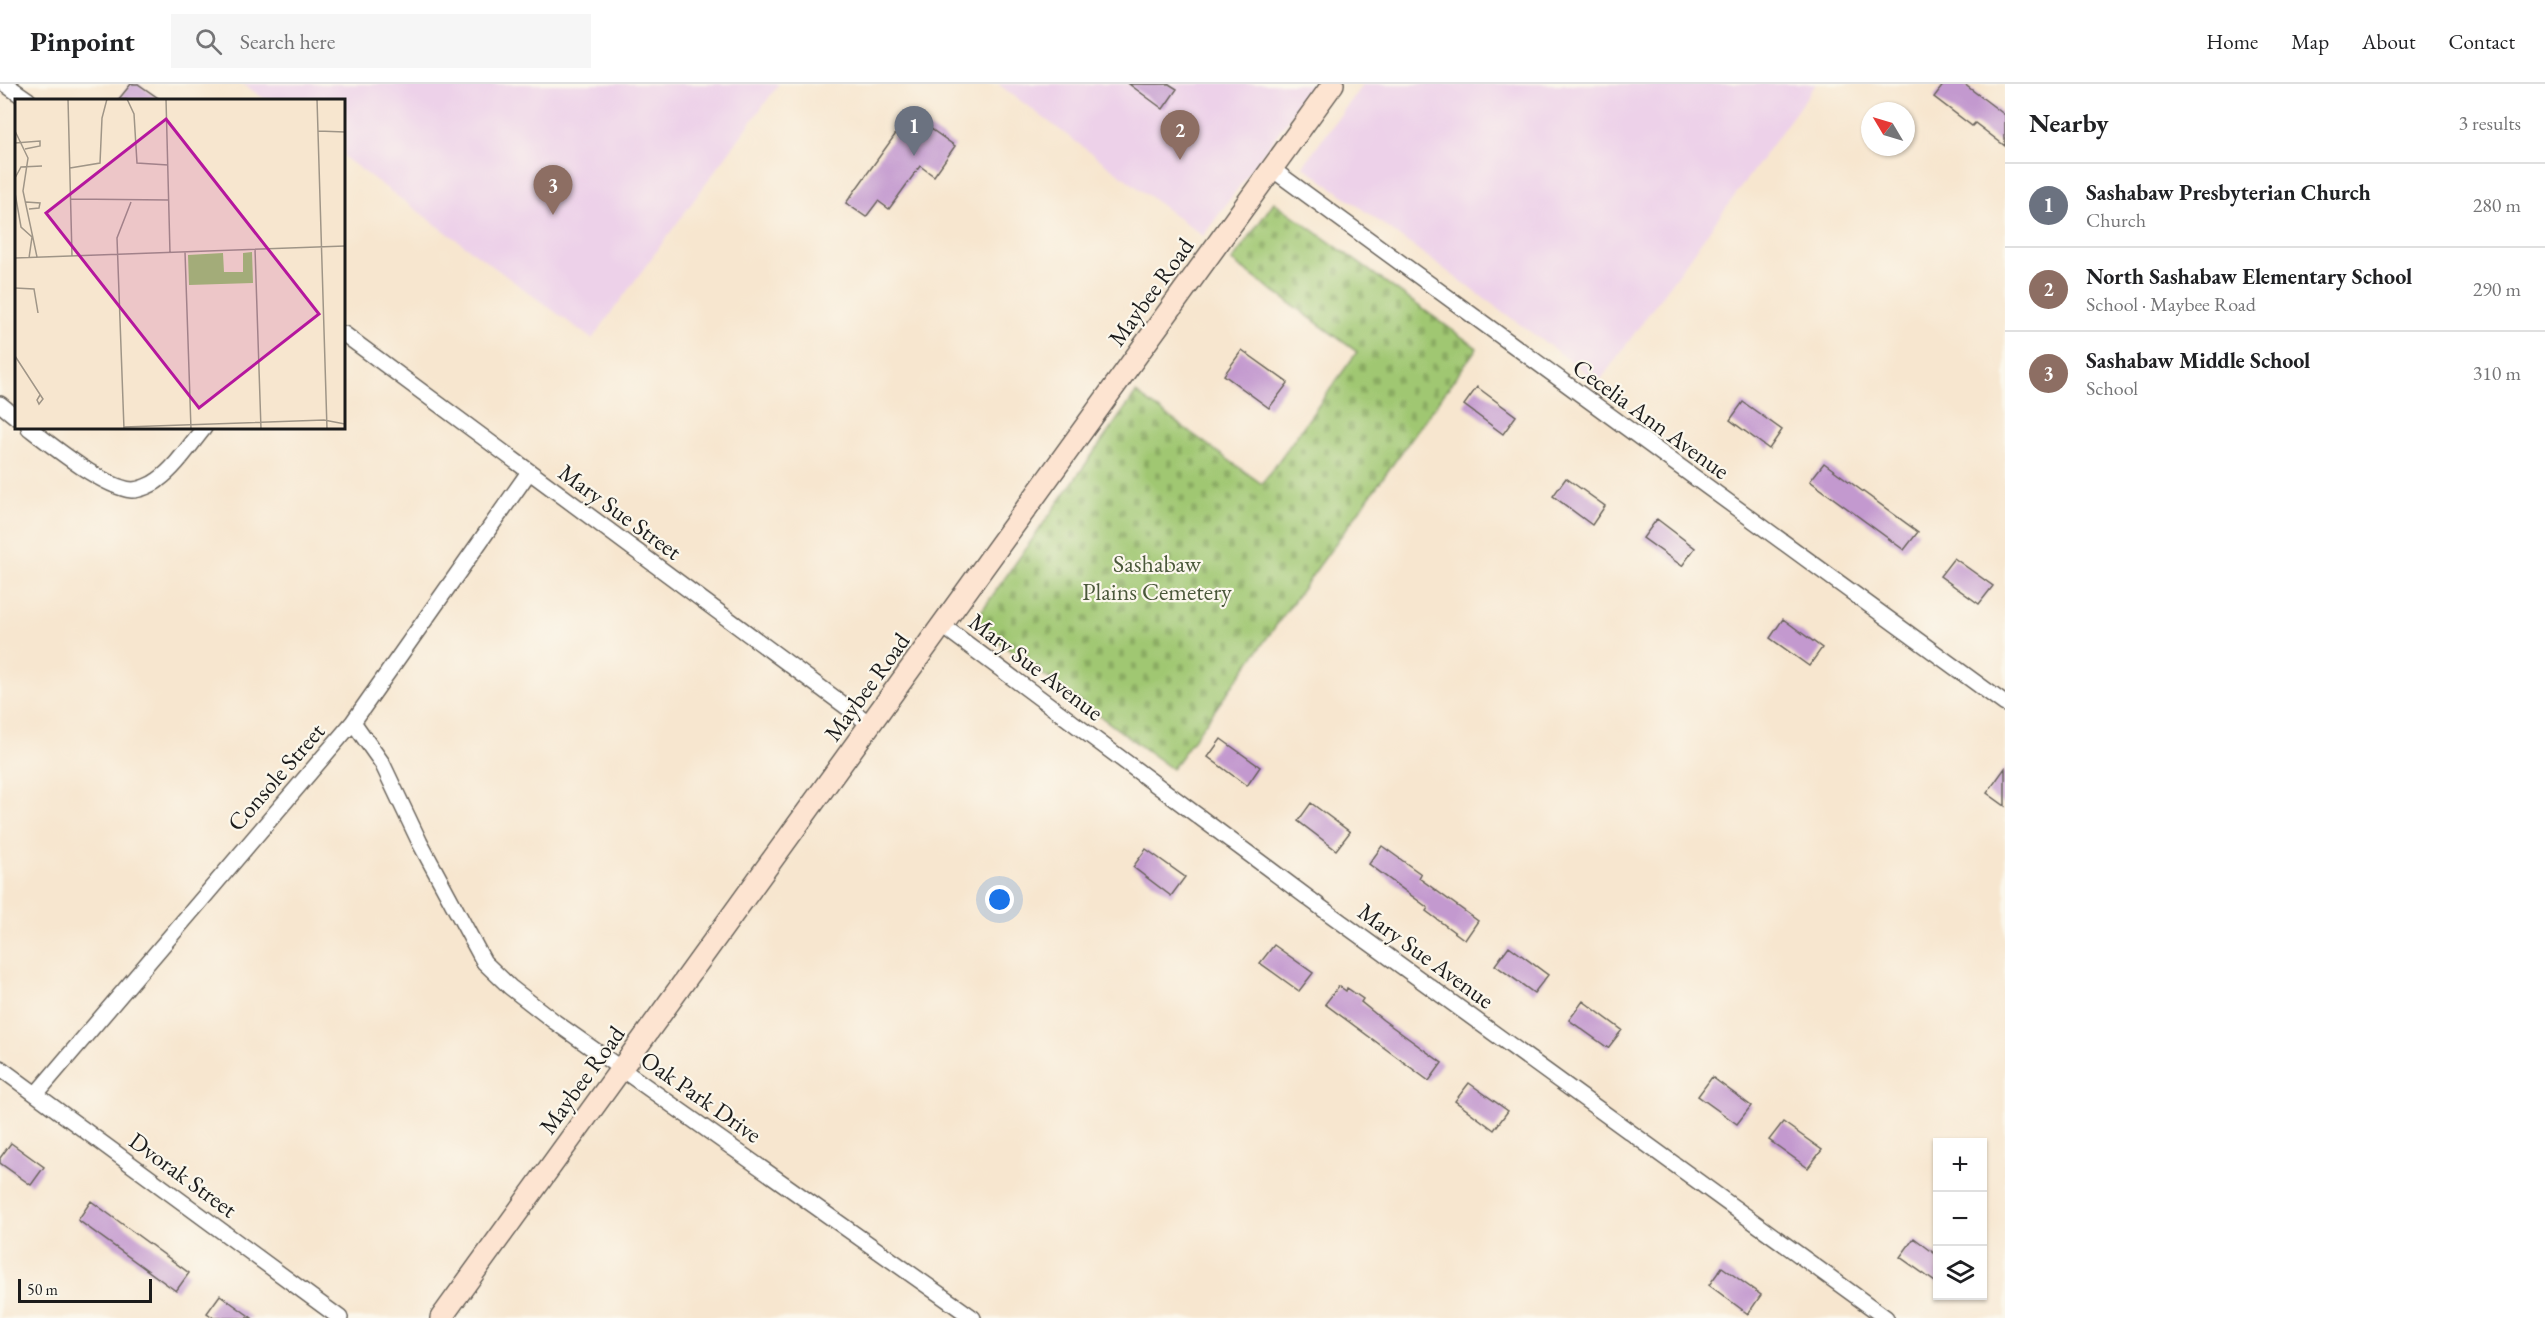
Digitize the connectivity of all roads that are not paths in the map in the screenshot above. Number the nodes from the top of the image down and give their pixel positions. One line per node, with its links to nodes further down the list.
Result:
1 (6, 84): 3 (street)
2 (1333, 84): 4 (main road, Maybee Road)
3 (27, 99)
4 (1272, 170): 11 (main road, Maybee Road); 12 (street, Cecelia Ann Avenue)
5 (345, 335): 10 (street, Mary Sue Street)
6 (0, 404): 7 (street)
7 (15, 416)
8 (30, 429): 9 (street)
9 (203, 429)
10 (529, 472): 13 (street, Console Street); 14 (street, Mary Sue Street)
11 (943, 626): 14 (main road, Maybee Road); 21 (street, Mary Sue Avenue)
12 (2005, 704)
13 (353, 722): 16 (street, Oak Park Drive); 17 (street, Console Street)
14 (871, 725): 16 (main road, Maybee Road)
15 (0, 1068): 17 (street, Dvorak Street)
16 (622, 1069): 19 (main road, Maybee Road); 20 (street, Oak Park Drive)
17 (36, 1094): 18 (street, Dvorak Street)
18 (340, 1318)
19 (441, 1318)
20 (973, 1318)
21 (1886, 1318)

